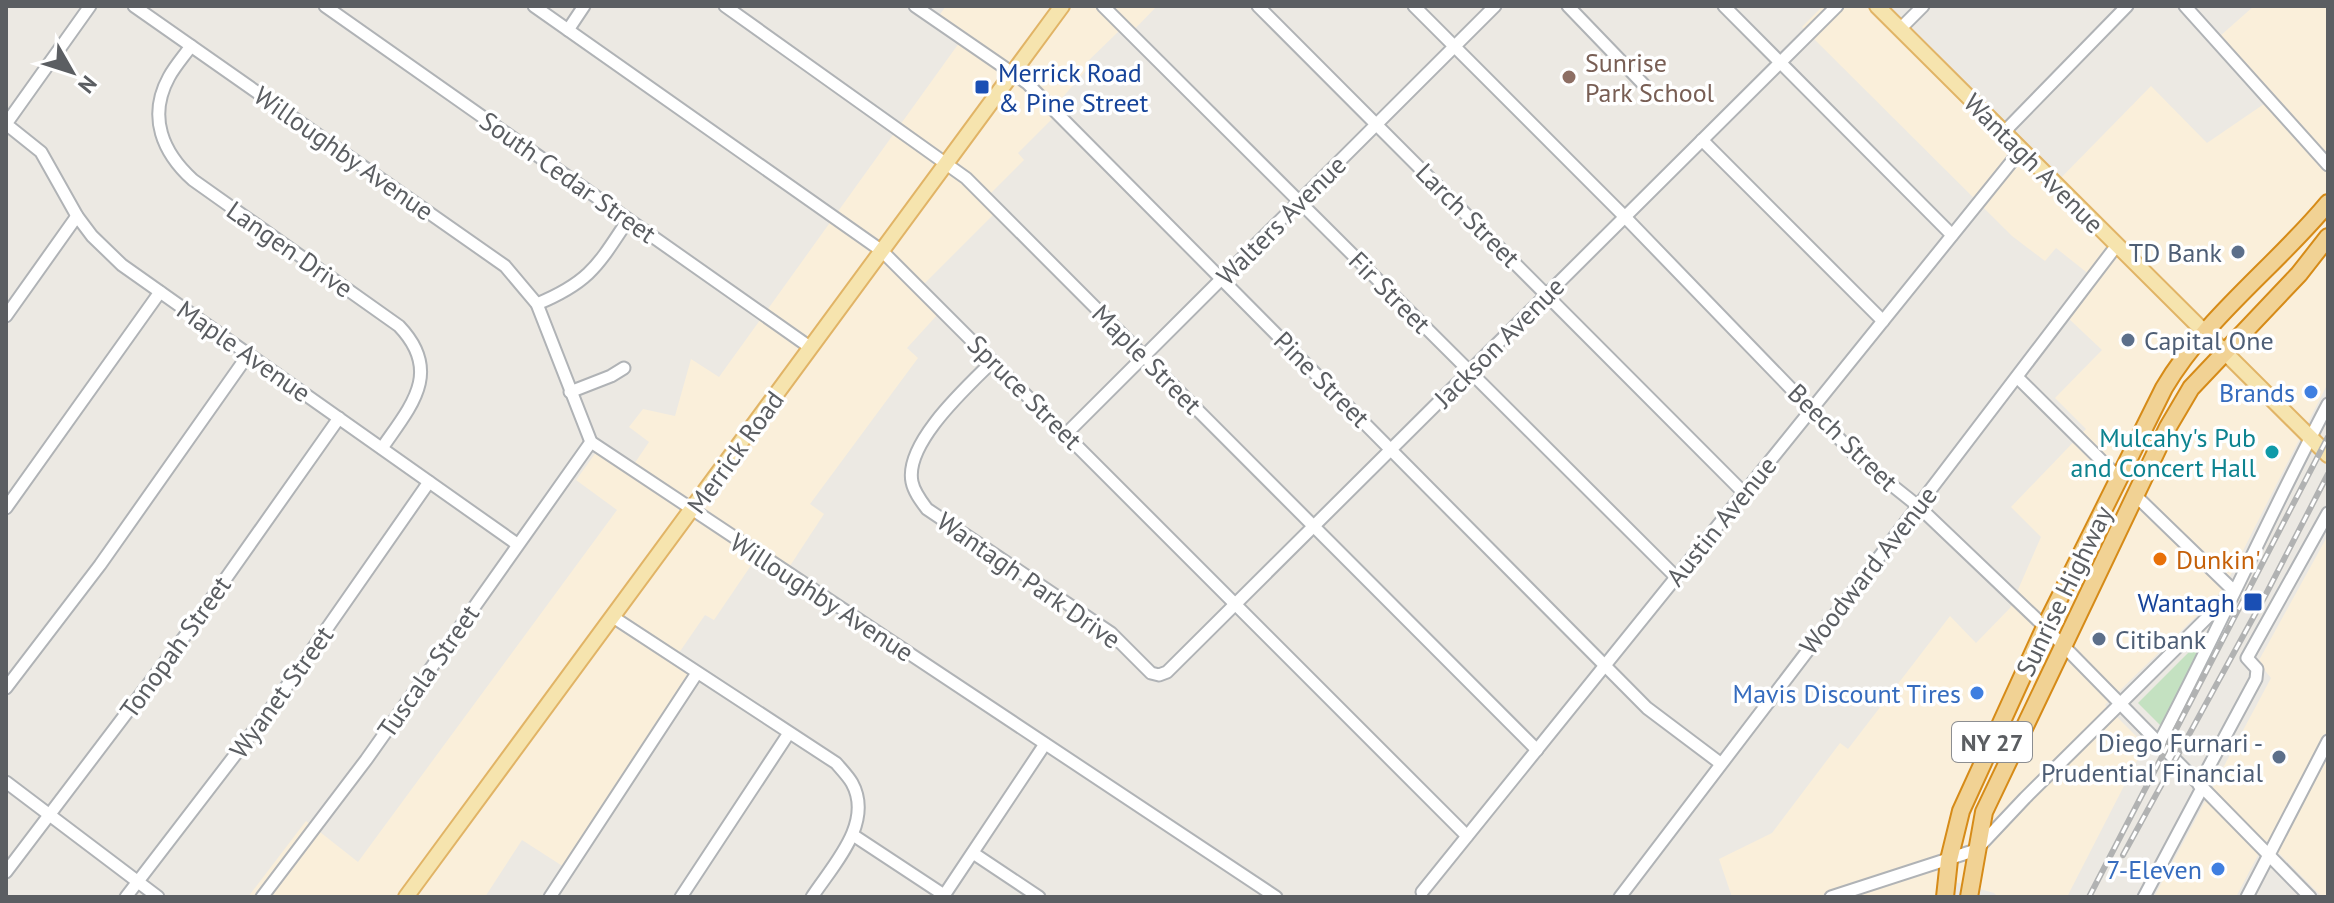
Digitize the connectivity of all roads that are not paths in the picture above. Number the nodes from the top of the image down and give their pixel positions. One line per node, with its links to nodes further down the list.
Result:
1 (90, 6): 27 (street)
2 (134, 6): 22 (street, Willoughby Avenue)
3 (325, 6): 38 (street, South Cedar Street)
4 (534, 6): 21 (street, Spruce Street)
5 (584, 6): 21 (street)
6 (725, 6): 32 (street, Maple Street)
7 (915, 6): 25 (street, Pine Street)
8 (1062, 6): 25 (main road, Merrick Road)
9 (1103, 6): 34 (street, Fir Street)
10 (1258, 6): 28 (street, Larch Street)
11 (1414, 6): 23 (street, Beech Street)
12 (1495, 6): 23 (street, Walters Avenue)
13 (1568, 6): 26 (street)
14 (1724, 6): 24 (street)
15 (1837, 6): 24 (street, Jackson Avenue)
16 (1877, 6): 20 (main road, Wantagh Avenue)
17 (1923, 6): 20 (street)
18 (2127, 6): 29 (street)
19 (2185, 6): 33 (street)
20 (1900, 29): 29 (main road, Wantagh Avenue)
21 (568, 30): 42 (street, Spruce Street)
22 (191, 46): 46 (street, Willoughby Avenue); 65 (street, Langen Drive)
23 (1454, 47): 28 (street, Walters Avenue); 37 (street, Beech Street)
24 (1780, 62): 30 (street, Jackson Avenue); 39 (street)
25 (1013, 73): 32 (main road, Merrick Road); 43 (street, Pine Street)
26 (1647, 88)
27 (6, 124): 36 (street, Maple Avenue)
28 (1377, 124): 34 (street, Walters Avenue); 45 (street, Larch Street)
29 (2004, 132): 31 (main road, Wantagh Avenue)
30 (1702, 140): 37 (street, Jackson Avenue); 48 (street)
31 (2021, 150): 39 (street, Austin Avenue); 41 (main road, Wantagh Avenue)
32 (945, 164): 42 (main road, Merrick Road); 53 (street, Maple Street)
33 (2328, 165)
34 (1299, 201): 43 (street, Walters Avenue); 56 (street, Fir Street)
35 (2328, 203): 49 (highway, Sunrise Highway / NY 27)
36 (77, 216): 44 (street, Maple Avenue); 47 (street)
37 (1625, 217): 45 (street, Jackson Avenue); 60 (street, Beech Street)
38 (628, 220): 46 (street); 50 (street, South Cedar Street)
39 (1952, 235): 48 (street, Austin Avenue)
40 (2328, 237): 51 (highway, Sunrise Highway / NY 27)
41 (2117, 245): 49 (main road, Wantagh Avenue); 57 (street, Woodward Avenue)
42 (882, 251): 50 (main road, Merrick Road); 54 (street, Spruce Street)
43 (1222, 279): 53 (street, Walters Avenue); 66 (street, Pine Street)
44 (160, 292): 52 (street, Maple Avenue); 73 (street)
45 (1547, 295): 56 (street, Jackson Avenue); 70 (street, Larch Street)
46 (537, 304): 58 (street, Willoughby Avenue)
47 (6, 316)
48 (1883, 321): 60 (street, Austin Avenue)
49 (2206, 332): 51 (main road, Wantagh Avenue); 68 (highway, Sunrise Highway / NY 27)
50 (811, 348): 74 (main road, Merrick Road)
51 (2226, 351): 63 (main road, Wantagh Avenue); 71 (highway, Sunrise Highway / NY 27)
52 (248, 355): 61 (street, Maple Avenue); 87 (street)
53 (1144, 356): 62 (street, Walters Avenue); 76 (street, Maple Street)
54 (993, 361): 62 (street, Spruce Street); 86 (street, Wantagh Park Drive)
55 (624, 368): 58 (street)
56 (1469, 372): 66 (street, Jackson Avenue); 78 (street, Fir Street)
57 (2017, 377): 68 (street); 72 (street, Woodward Avenue)
58 (570, 392): 64 (street, Willoughby Avenue)
59 (2328, 404): 63 (street)
60 (1812, 408): 70 (street, Austin Avenue); 72 (street, Beech Street)
61 (339, 418): 65 (street, Maple Avenue); 97 (street, Tonopah Street)
62 (1066, 434): 80 (street, Spruce Street)
63 (2310, 437): 67 (main road, Wantagh Avenue); 79 (street)
64 (591, 442): 74 (street, Willoughby Avenue); 77 (street, Tuscala Street)
65 (382, 448): 69 (street, Maple Avenue)
66 (1392, 449): 76 (street, Jackson Avenue); 84 (street, Pine Street)
67 (2328, 455)
68 (2119, 478): 82 (highway, Sunrise Highway / NY 27)
69 (429, 482): 77 (street, Maple Avenue); 104 (street, Wyanet Street)
70 (1744, 493): 78 (street, Austin Avenue)
71 (2137, 497): 79 (street); 83 (highway, Sunrise Highway / NY 27)
72 (1918, 506): 82 (street, Beech Street); 94 (street, Woodward Avenue)
73 (6, 508)
74 (691, 511): 81 (main road, Merrick Road); 92 (street, Willoughby Avenue)
75 (2328, 513): 96 (street)
76 (1314, 527): 80 (street, Jackson Avenue); 93 (street, Maple Street)
77 (517, 544): 109 (street, Tuscala Street)
78 (1676, 577): 84 (street, Austin Avenue)
79 (2234, 591): 88 (street); 91 (street)
80 (1236, 604): 86 (street, Jackson Avenue); 99 (street, Spruce Street)
81 (613, 617): 85 (street); 110 (main road, Merrick Road)
82 (2045, 627): 83 (street, Beech Street); 101 (highway, Sunrise Highway / NY 27)
83 (2063, 647): 88 (street, Beech Street); 101 (highway, Sunrise Highway / NY 27)
84 (1606, 665): 93 (street, Austin Avenue); 94 (street, Pine Street)
85 (697, 673): 89 (street); 111 (street)
86 (1159, 675)
87 (6, 688)
88 (2120, 704): 91 (street, Beech Street); 101 (street)
89 (789, 733): 98 (street); 112 (street)
90 (2328, 741): 102 (street)
91 (2159, 743): 96 (street, Beech Street)
92 (1045, 744): 100 (street); 115 (street, Willoughby Avenue)
93 (1537, 750): 99 (street, Austin Avenue)
94 (1720, 763): 116 (street, Woodward Avenue)
95 (6, 782): 97 (street)
96 (2201, 786): 102 (street, Beech Street); 120 (street)
97 (49, 815): 103 (street, Tonopah Street); 104 (street)
98 (853, 835): 106 (street); 113 (street)
99 (1467, 836): 105 (street, Austin Avenue)
100 (973, 853): 106 (street); 114 (street)
101 (1962, 855): 117 (street); 118 (highway, Sunrise Highway / NY 27); 119 (highway, Sunrise Highway / NY 27)
102 (2269, 855): 121 (street); 122 (street, Beech Street)
103 (6, 872)
104 (138, 882): 107 (street, Wyanet Street); 108 (street)
105 (1422, 892)
106 (944, 896)
107 (126, 897)
108 (158, 897)
109 (262, 897)
110 (406, 897)
111 (550, 897)
112 (681, 897)
113 (812, 897)
114 (1039, 897)
115 (1276, 897)
116 (1620, 897)
117 (1831, 897)
118 (1945, 897)
119 (1969, 897)
120 (2144, 897)
121 (2247, 897)
122 (2310, 897)

